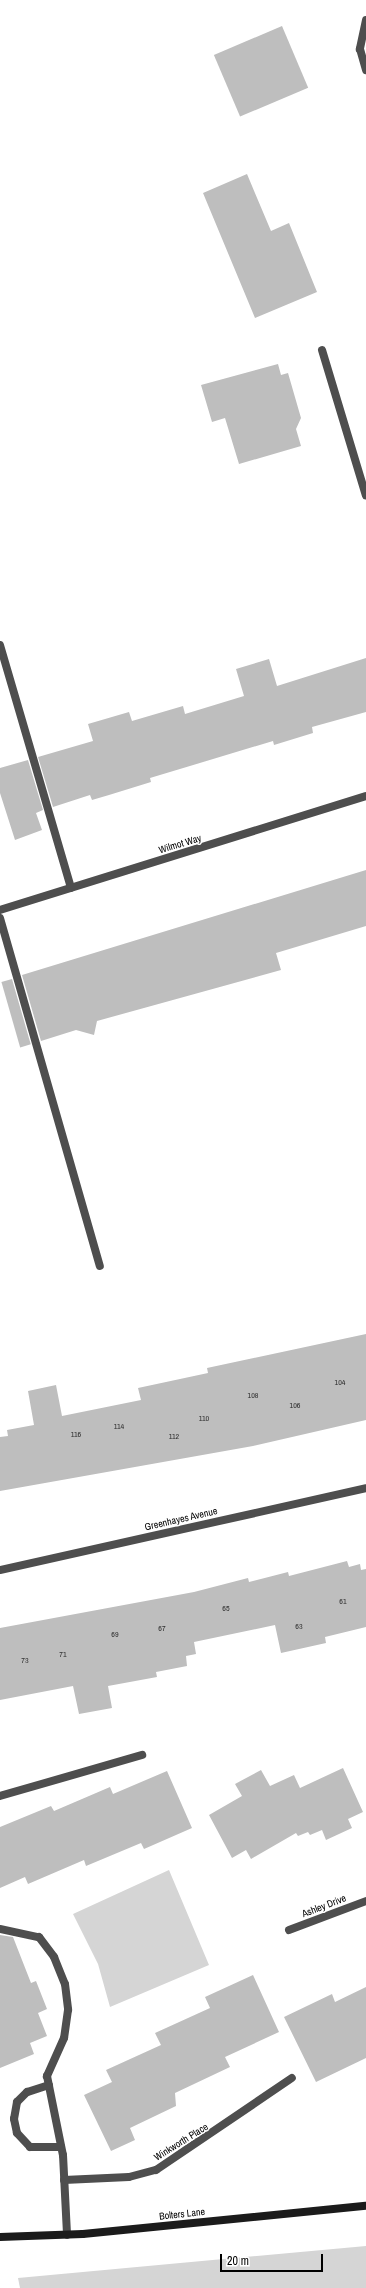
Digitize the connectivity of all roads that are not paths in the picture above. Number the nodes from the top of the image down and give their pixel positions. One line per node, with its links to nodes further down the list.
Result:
1 (366, 20): 2 (street)
2 (366, 70)
3 (322, 350): 4 (street)
4 (366, 496)
5 (0, 645): 7 (street)
6 (366, 796): 7 (street, Wilmot Way)
7 (71, 888): 8 (street, Wilmot Way)
8 (0, 910)
9 (0, 918): 10 (street)
10 (100, 1266)
11 (366, 1488): 12 (street, Greenhayes Avenue)
12 (0, 1570)
13 (142, 1754): 14 (street)
14 (0, 1796)
15 (366, 1901): 17 (street, Ashley Drive)
16 (0, 1929): 19 (street)
17 (289, 1930)
18 (292, 2078): 21 (street, Winkworth Place)
19 (49, 2085): 20 (street); 20 (street)
20 (62, 2151): 21 (street)
21 (64, 2180): 23 (street)
22 (366, 2206): 23 (main road, Bolters Lane)
23 (67, 2235): 24 (main road, Bolters Lane)
24 (0, 2237)

